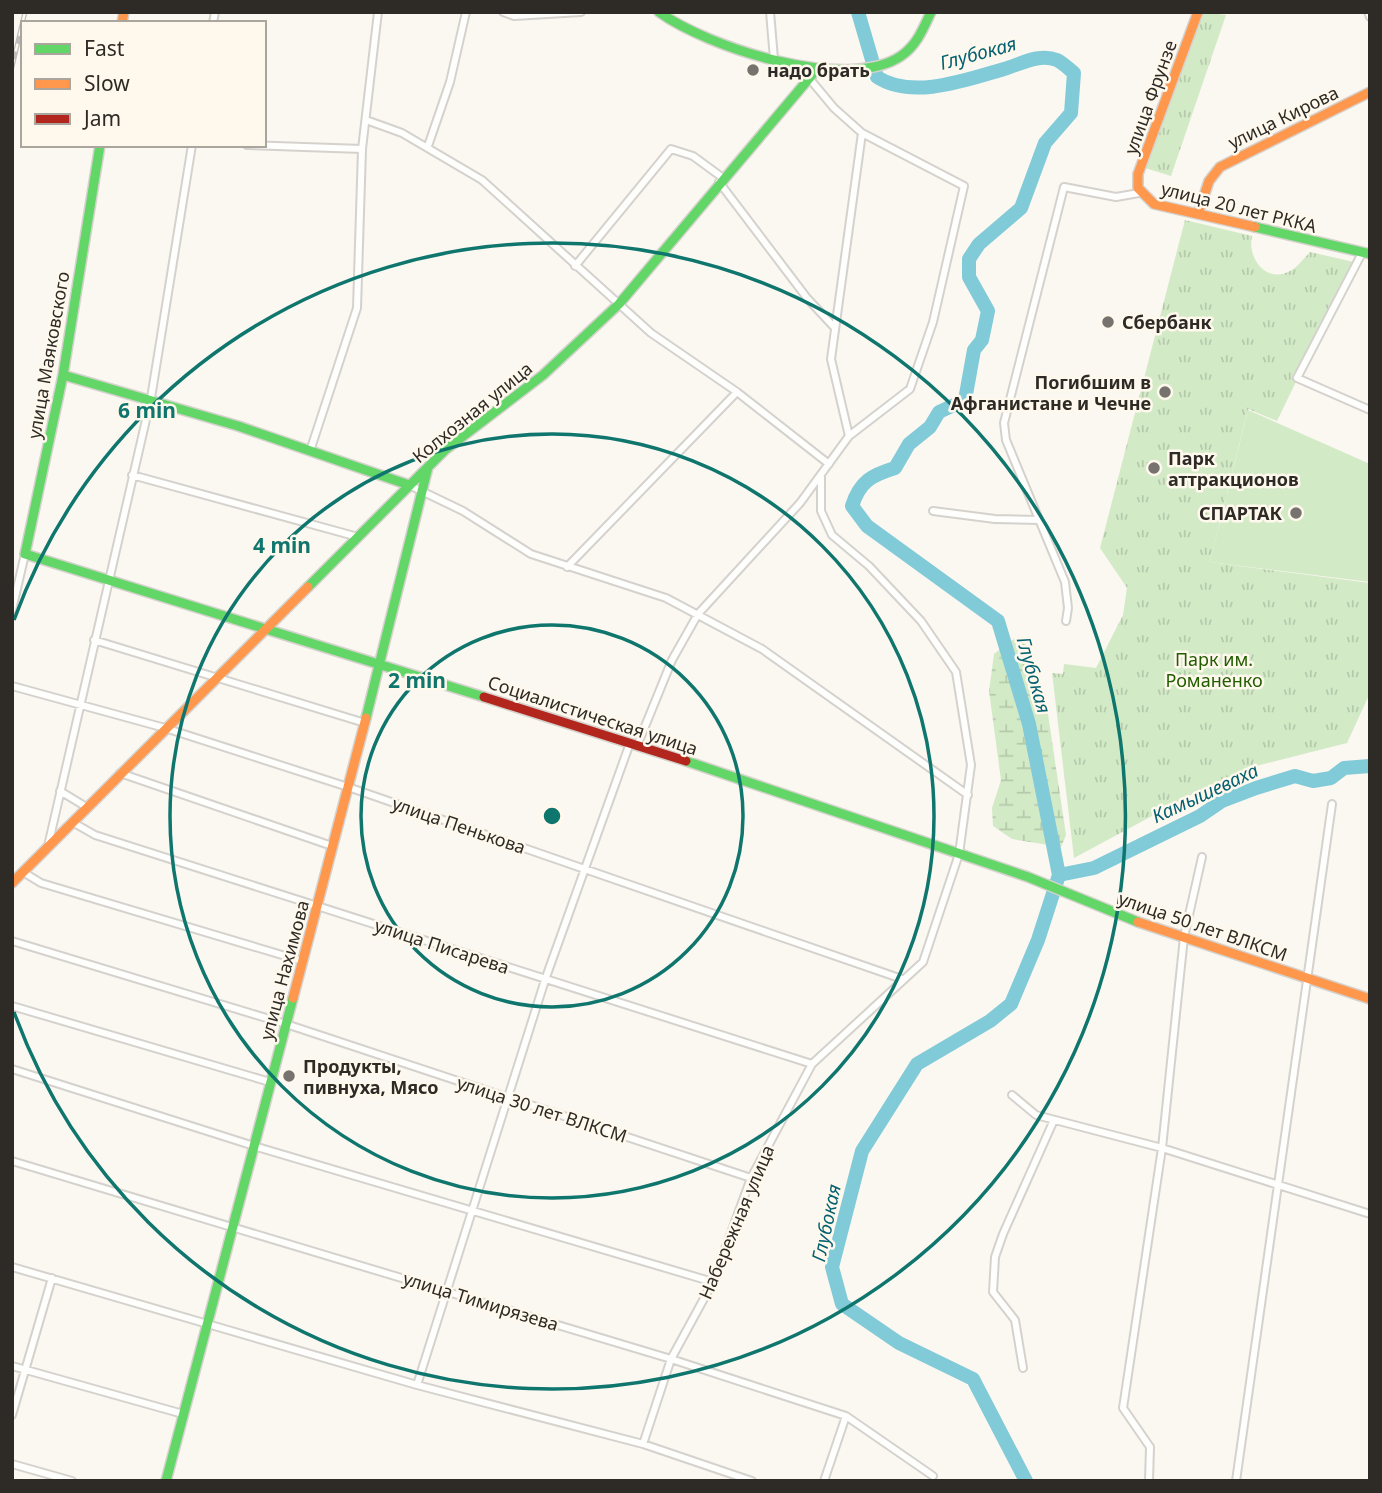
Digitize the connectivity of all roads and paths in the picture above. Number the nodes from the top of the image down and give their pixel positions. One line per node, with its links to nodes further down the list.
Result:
1 (378, 12): 15 (street)
2 (466, 12): 18 (street)
3 (503, 12): 4 (street)
4 (581, 12)
5 (659, 12): 11 (street)
6 (770, 12): 11 (street)
7 (931, 12): 12 (street)
8 (1198, 12): 23 (street, улица Фрунзе)
9 (1368, 12): 10 (street)
10 (1370, 18)
11 (774, 59): 12 (street)
12 (817, 69): 13 (street, Колхозная улица)
13 (809, 78): 16 (street); 22 (street, Колхозная улица)
14 (1370, 92): 24 (street, улица Кирова)
15 (366, 120): 18 (street); 21 (street)
16 (862, 133): 28 (street); 33 (street)
17 (266, 146): 21 (street)
18 (428, 146): 26 (street)
19 (100, 147): 29 (street, улица Маяковского)
20 (192, 147): 31 (street)
21 (362, 149): 34 (street)
22 (721, 180): 26 (street); 27 (street, Колхозная улица); 28 (street)
23 (1139, 193): 24 (street, улица 20 лет РККА); 42 (street, улица 20 лет РККА)
24 (1198, 214): 25 (street, улица 20 лет РККА)
25 (1367, 252): 32 (street)
26 (575, 266): 27 (street)
27 (619, 304): 30 (street); 36 (street, Колхозная улица)
28 (834, 327): 33 (street)
29 (63, 375): 31 (street); 44 (street, улица Маяковского)
30 (737, 392): 35 (street); 45 (street)
31 (151, 398): 34 (street); 37 (street)
32 (1370, 410)
33 (849, 436): 35 (street)
34 (311, 448): 39 (street)
35 (829, 464): 38 (street)
36 (428, 466): 39 (street, Колхозная улица); 40 (street, улица Нахимова)
37 (132, 475): 43 (street); 46 (street)
38 (821, 476): 48 (street); 62 (street, Набережная улица)
39 (409, 485): 40 (street); 43 (street, Колхозная улица)
40 (423, 490): 45 (street); 52 (street, улица Нахимова)
41 (933, 511): 42 (street)
42 (1039, 520): 49 (street)
43 (358, 537): 50 (street, Колхозная улица)
44 (24, 554): 46 (street, Социалистическая улица); 47 (street, улица Маяковского)
45 (567, 567): 48 (street)
46 (107, 580): 50 (street, Социалистическая улица); 51 (street)
47 (12, 610)
48 (698, 614): 58 (street); 62 (street)
49 (1066, 621)
50 (266, 629): 52 (street, Социалистическая улица); 53 (street, Колхозная улица)
51 (94, 640): 53 (street); 55 (street)
52 (380, 664): 56 (street, улица Нахимова); 58 (street, Социалистическая улица)
53 (216, 679): 56 (street); 57 (street, Колхозная улица)
54 (12, 686): 55 (street, улица Пенькова)
55 (80, 703): 57 (street, улица Пенькова); 61 (street)
56 (365, 723): 60 (street, улица Нахимова)
57 (165, 728): 59 (street, Колхозная улица); 60 (street, улица Пенькова)
58 (634, 744): 68 (street, Социалистическая улица); 70 (street)
59 (120, 773): 64 (street, Колхозная улица); 66 (street)
60 (348, 787): 66 (street, улица Нахимова); 70 (street, улица Пенькова)
61 (60, 791): 64 (street); 67 (street)
62 (968, 795): 68 (street, Набережная улица)
63 (1332, 804): 79 (street)
64 (88, 808): 65 (street, Колхозная улица)
65 (74, 823): 67 (street, Колхозная улица); 74 (street, улица Писарева)
66 (332, 846): 74 (street, улица Нахимова)
67 (48, 848): 71 (street, Колхозная улица)
68 (959, 854): 72 (street, Социалистическая улица); 78 (street, Набережная улица)
69 (1202, 857): 75 (street)
70 (586, 869): 78 (street, улица Пенькова); 80 (street)
71 (23, 872): 73 (street, Колхозная улица); 77 (street)
72 (1028, 877): 75 (street, улица 50 лет ВЛКСМ)
73 (12, 883)
74 (317, 905): 77 (street, улица Нахимова); 80 (street, улица Писарева)
75 (1185, 937): 79 (street, улица 50 лет ВЛКСМ); 91 (street)
76 (12, 941): 83 (street, улица 30 лет ВЛКСМ)
77 (302, 961): 83 (street, улица Нахимова)
78 (902, 979): 84 (street, Набережная улица)
79 (1308, 979): 81 (street, улица 50 лет ВЛКСМ); 94 (street)
80 (545, 980): 84 (street, улица Писарева); 88 (street)
81 (1370, 999)
82 (12, 1006): 86 (street)
83 (286, 1024): 86 (street, улица Нахимова); 88 (street, улица 30 лет ВЛКСМ)
84 (812, 1065): 93 (street, Набережная улица)
85 (12, 1069): 90 (street)
86 (270, 1082): 90 (street, улица Нахимова)
87 (1012, 1095): 89 (street)
88 (508, 1098): 93 (street, улица 30 лет ВЛКСМ); 95 (street)
89 (1054, 1120): 91 (street); 105 (street)
90 (254, 1146): 95 (street); 97 (street, улица Нахимова)
91 (1162, 1148): 94 (street); 118 (street)
92 (12, 1161): 97 (street, улица Тимирязева)
93 (751, 1178): 100 (street, Набережная улица)
94 (1279, 1186): 96 (street); 119 (street)
95 (472, 1211): 100 (street); 101 (street)
96 (1370, 1214)
97 (232, 1227): 101 (street, улица Тимирязева); 102 (street, улица Нахимова)
98 (12, 1266): 99 (street)
99 (51, 1278): 102 (street); 106 (street)
100 (713, 1282): 103 (street, Набережная улица)
101 (447, 1291): 103 (street, улица Тимирязева); 107 (street)
102 (207, 1322): 107 (street); 108 (street, улица Нахимова)
103 (671, 1359): 110 (street, улица Тимирязева); 111 (street, Набережная улица)
104 (12, 1366): 106 (street)
105 (1023, 1368)
106 (25, 1369): 108 (street); 109 (street)
107 (417, 1385): 111 (street)
108 (183, 1414): 115 (street, улица Нахимова)
109 (12, 1415)
110 (846, 1416): 113 (street, улица Тимирязева); 117 (street)
111 (643, 1444): 116 (street)
112 (12, 1464): 114 (street)
113 (933, 1476)
114 (72, 1481)
115 (166, 1481)
116 (752, 1481)
117 (824, 1481)
118 (1149, 1481)
119 (1236, 1481)

